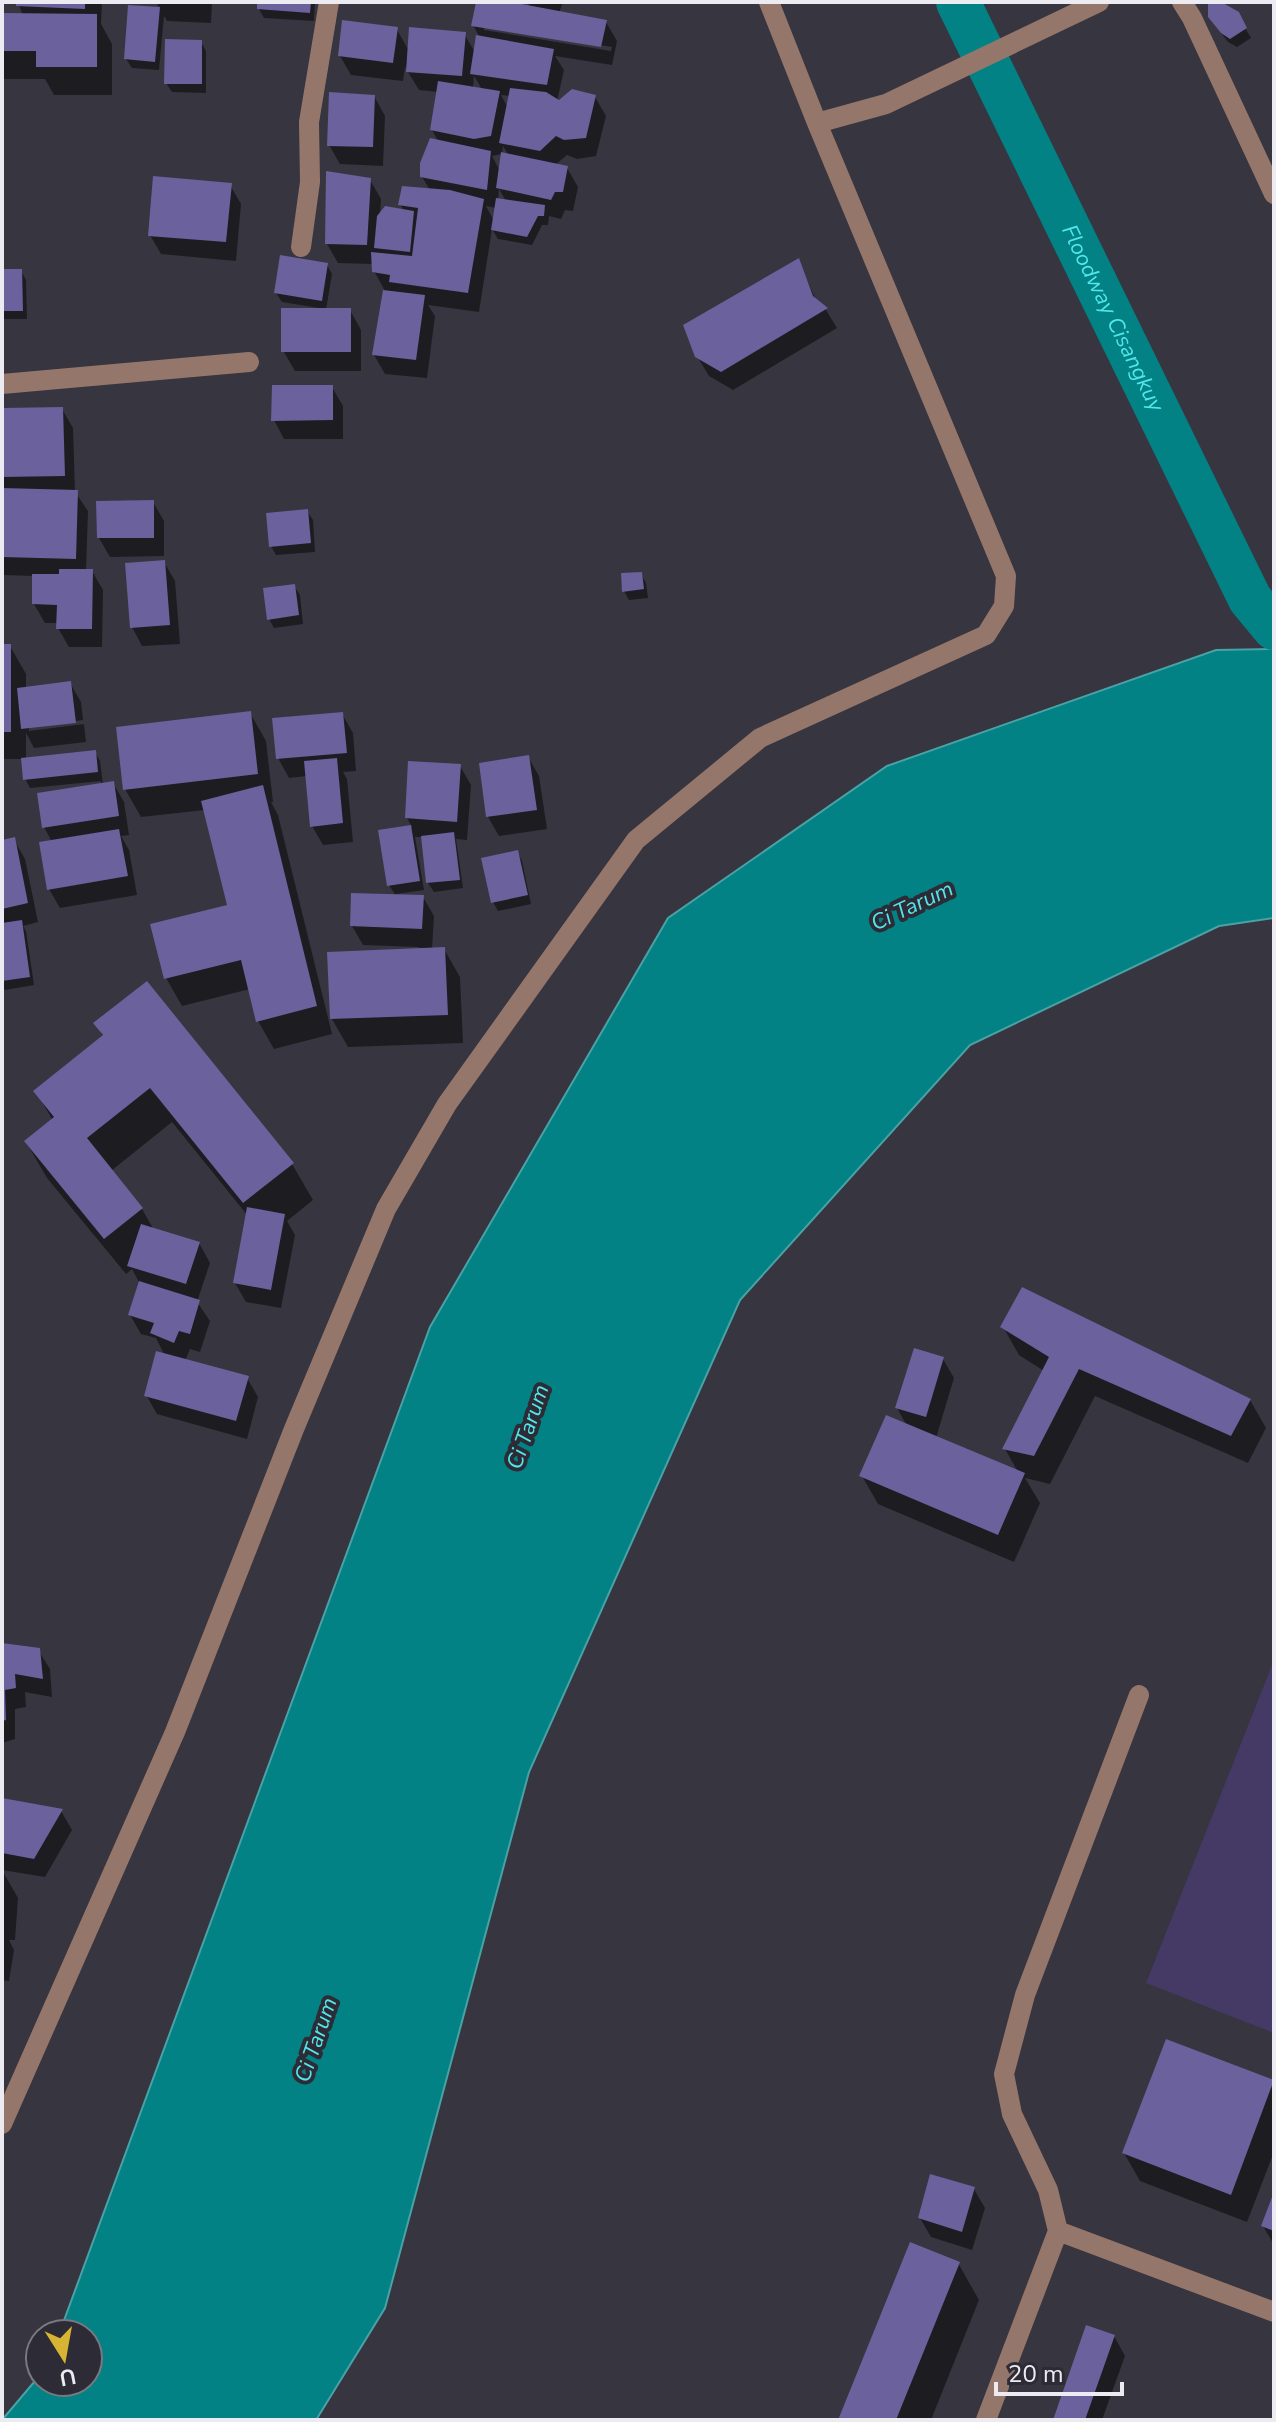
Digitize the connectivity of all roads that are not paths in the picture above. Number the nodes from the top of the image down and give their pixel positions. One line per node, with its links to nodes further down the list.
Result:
1 (329, 2): 7 (street)
2 (769, 2): 5 (street)
3 (1099, 2): 5 (street)
4 (1182, 2): 6 (street)
5 (817, 123): 11 (street)
6 (1274, 194)
7 (301, 247)
8 (249, 362): 9 (street)
9 (2, 384)
10 (1139, 1695): 12 (street)
11 (2, 2124)
12 (1058, 2231): 13 (street); 14 (street)
13 (1274, 2312)
14 (986, 2420)

